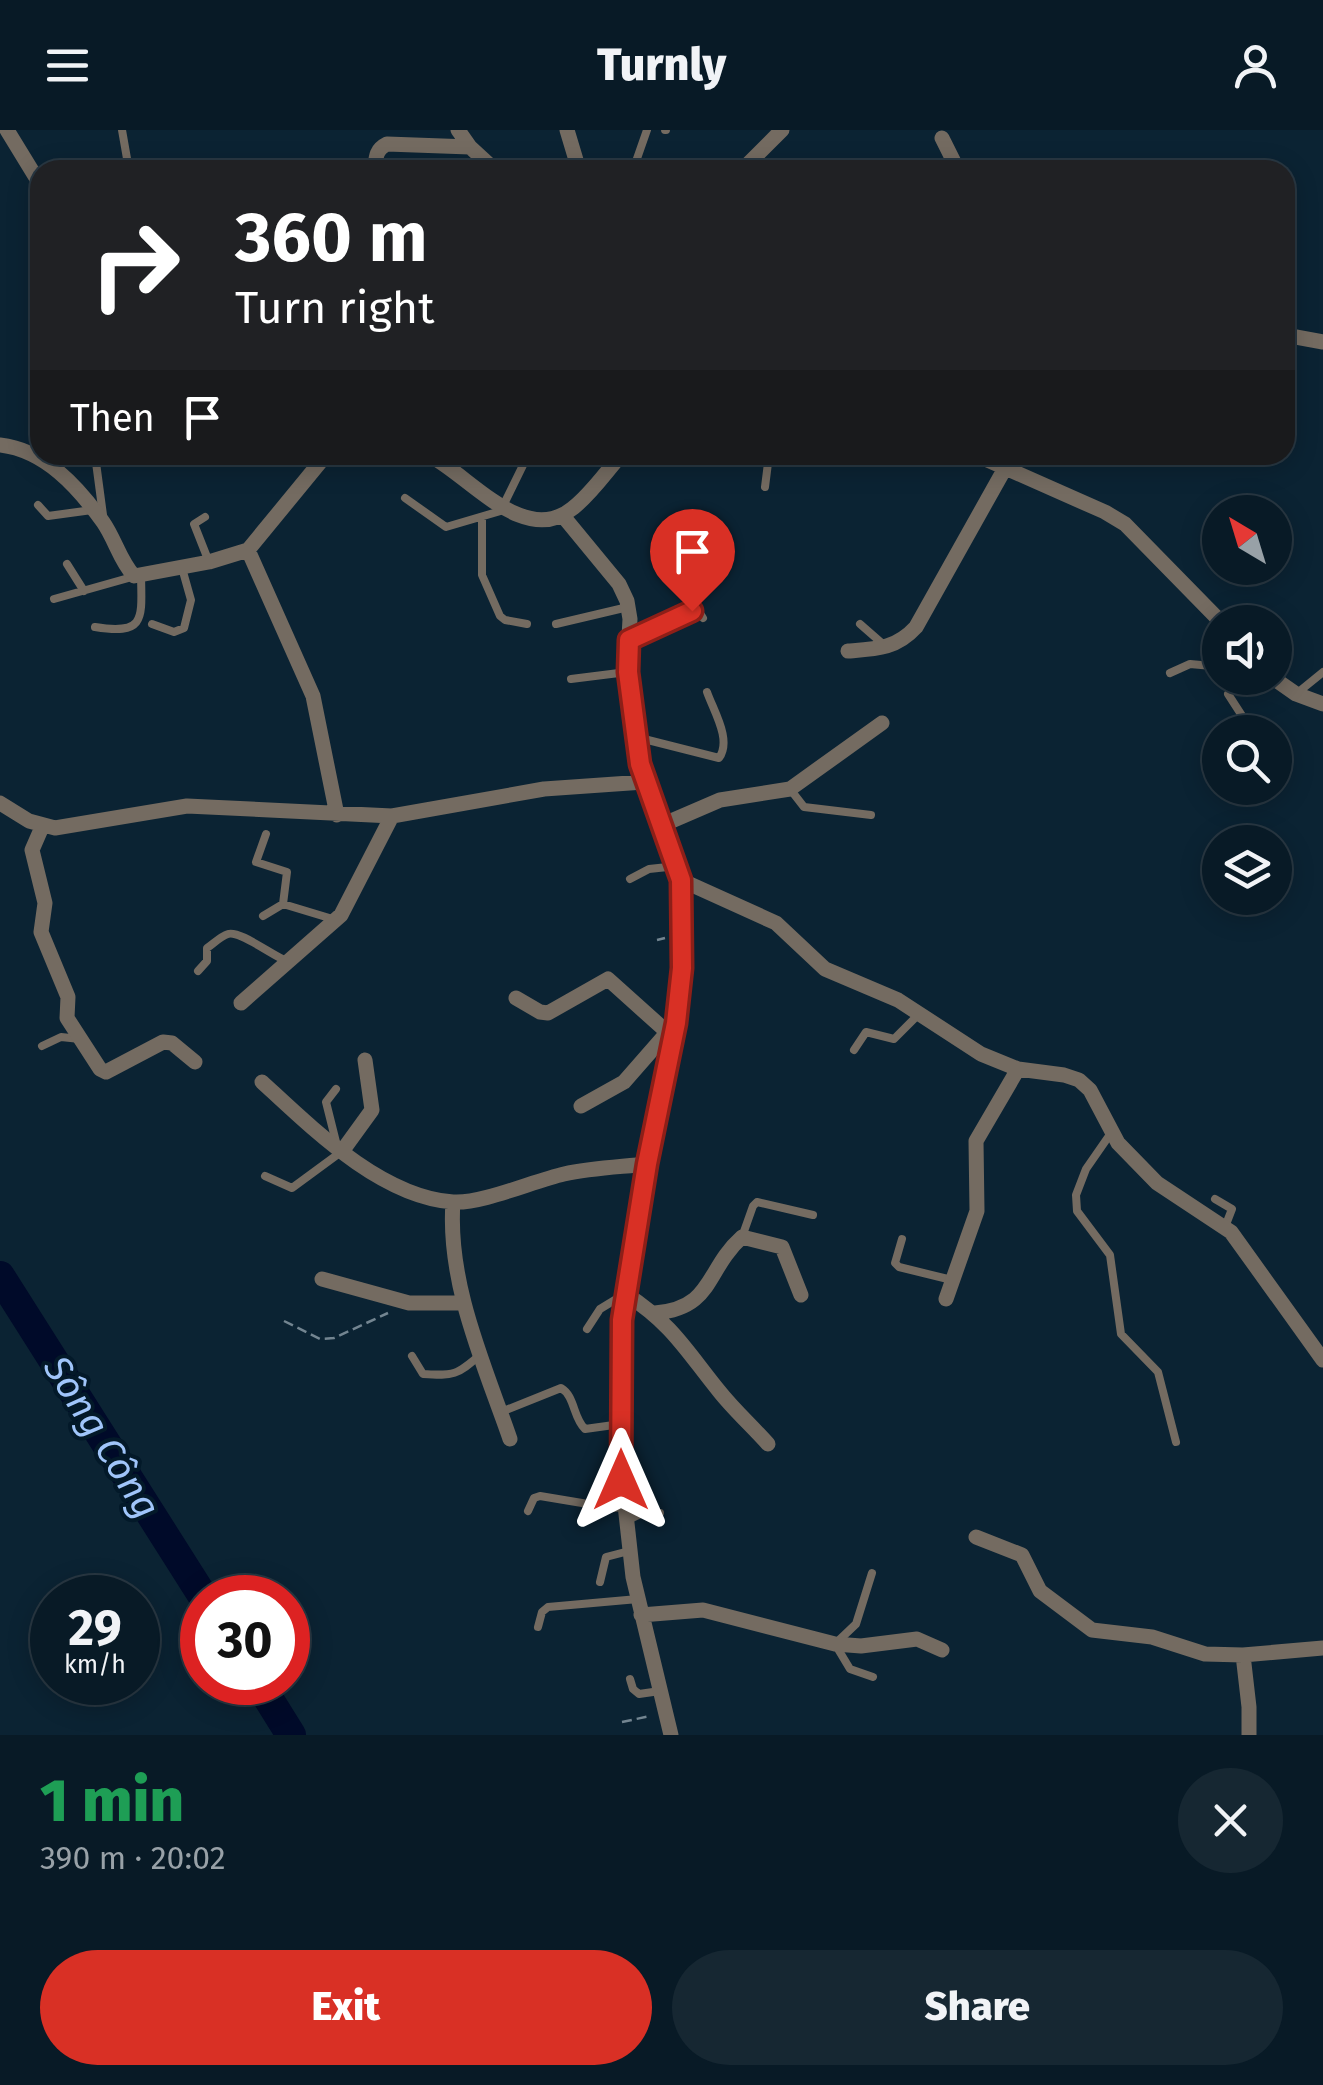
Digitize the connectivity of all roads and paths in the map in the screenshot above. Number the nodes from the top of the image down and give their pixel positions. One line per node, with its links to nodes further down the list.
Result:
1 (8, 130): 16 (street)
2 (122, 130): 9 (lane)
3 (458, 130): 8 (street)
4 (566, 130): 12 (street)
5 (647, 130): 13 (lane)
6 (782, 130): 14 (street)
7 (942, 138): 15 (street)
8 (470, 146): 10 (street); 11 (street)
9 (127, 160)
10 (376, 160)
11 (485, 160)
12 (576, 160)
13 (636, 160)
14 (752, 160)
15 (953, 160)
16 (30, 167)
17 (1295, 337): 18 (street)
18 (1323, 342)
19 (0, 445): 20 (street)
20 (30, 453)
21 (51, 465): 34 (street)
22 (97, 465): 38 (lane)
23 (318, 465): 39 (street)
24 (444, 465): 33 (street)
25 (524, 465): 33 (lane)
26 (612, 465): 35 (street)
27 (768, 465): 30 (lane)
28 (995, 465): 29 (street)
29 (1004, 470): 46 (street); 55 (street)
30 (765, 487)
31 (405, 498): 37 (lane)
32 (38, 505): 34 (lane)
33 (505, 507): 35 (street); 37 (lane)
34 (93, 510): 38 (street)
35 (563, 516): 47 (street)
36 (205, 517): 40 (lane)
37 (482, 517): 50 (lane)
38 (104, 524): 43 (street)
39 (248, 550): 40 (street); 72 (street)
40 (209, 562): 42 (street)
41 (67, 564): 44 (lane)
42 (182, 568): 43 (street); 49 (lane)
43 (138, 576): 44 (lane); 53 (lane)
44 (84, 590): 45 (lane)
45 (54, 599)
46 (1204, 605)
47 (628, 607): 51 (lane); 54 (street)
48 (703, 618): 54 (lane)
49 (152, 624)
50 (527, 624)
51 (556, 624)
52 (860, 624): 55 (lane)
53 (96, 627)
54 (629, 640): 58 (street)
55 (887, 648): 56 (street)
56 (848, 650)
57 (1202, 665): 60 (lane)
58 (628, 672): 61 (lane); 67 (street)
59 (1323, 672): 64 (lane)
60 (1170, 674)
61 (571, 678)
62 (1292, 691): 64 (street)
63 (707, 692): 67 (lane)
64 (1296, 694): 65 (street)
65 (1323, 704)
66 (882, 723): 69 (street)
67 (636, 737): 68 (street)
68 (644, 782): 73 (street); 74 (street)
69 (790, 789): 71 (lane); 74 (street)
70 (0, 803): 75 (street)
71 (871, 815)
72 (337, 816): 73 (street); 75 (street)
73 (392, 816): 81 (street)
74 (662, 825): 77 (street)
75 (42, 827): 88 (street)
76 (266, 834): 79 (lane)
77 (679, 873): 78 (lane); 86 (street); 87 (street)
78 (630, 879)
79 (283, 904): 80 (lane); 81 (lane)
80 (263, 916)
81 (336, 920): 82 (street)
82 (289, 962): 83 (lane); 85 (street)
83 (198, 971)
84 (516, 998): 87 (street)
85 (241, 1004)
86 (919, 1014): 90 (lane); 93 (street)
87 (671, 1028): 96 (street); 99 (street)
88 (83, 1040): 89 (lane); 92 (street)
89 (42, 1046)
90 (854, 1050)
91 (364, 1060): 98 (street)
92 (195, 1062)
93 (1018, 1069): 97 (street); 108 (street)
94 (262, 1082): 98 (street)
95 (336, 1090): 98 (lane)
96 (581, 1106)
97 (1111, 1133): 104 (street); 123 (lane)
98 (340, 1148): 100 (lane); 102 (street)
99 (647, 1164): 102 (street); 109 (street)
100 (265, 1176)
101 (1215, 1199): 104 (lane)
102 (453, 1202): 113 (street)
103 (813, 1215): 105 (lane)
104 (1225, 1227): 119 (street)
105 (742, 1237): 110 (street); 114 (street)
106 (902, 1239): 108 (lane)
107 (322, 1279): 112 (street)
108 (952, 1280): 111 (street)
109 (626, 1294): 114 (street); 116 (lane); 121 (street)
110 (801, 1295)
111 (946, 1298)
112 (409, 1303): 113 (street); 115 (path)
113 (464, 1303): 117 (street)
114 (655, 1313): 124 (street)
115 (284, 1321)
116 (588, 1329)
117 (481, 1354): 118 (lane); 120 (street)
118 (412, 1356)
119 (1323, 1360)
120 (501, 1412): 121 (lane); 122 (street)
121 (621, 1424): 127 (street)
122 (510, 1439)
123 (1176, 1442)
124 (768, 1444)
125 (528, 1510): 127 (lane)
126 (660, 1513): 127 (lane)
127 (625, 1514): 129 (street)
128 (976, 1537): 137 (street)
129 (630, 1551): 131 (lane); 132 (street)
130 (872, 1574): 134 (lane)
131 (600, 1582)
132 (640, 1607): 133 (lane); 134 (street); 140 (street)
133 (538, 1628)
134 (835, 1644): 136 (street); 138 (lane)
135 (1323, 1648): 137 (street)
136 (942, 1650)
137 (1243, 1655): 144 (street)
138 (873, 1677)
139 (630, 1678): 140 (lane)
140 (660, 1691): 141 (street)
141 (666, 1712): 142 (path); 143 (street)
142 (622, 1722)
143 (671, 1735)
144 (1249, 1735)

